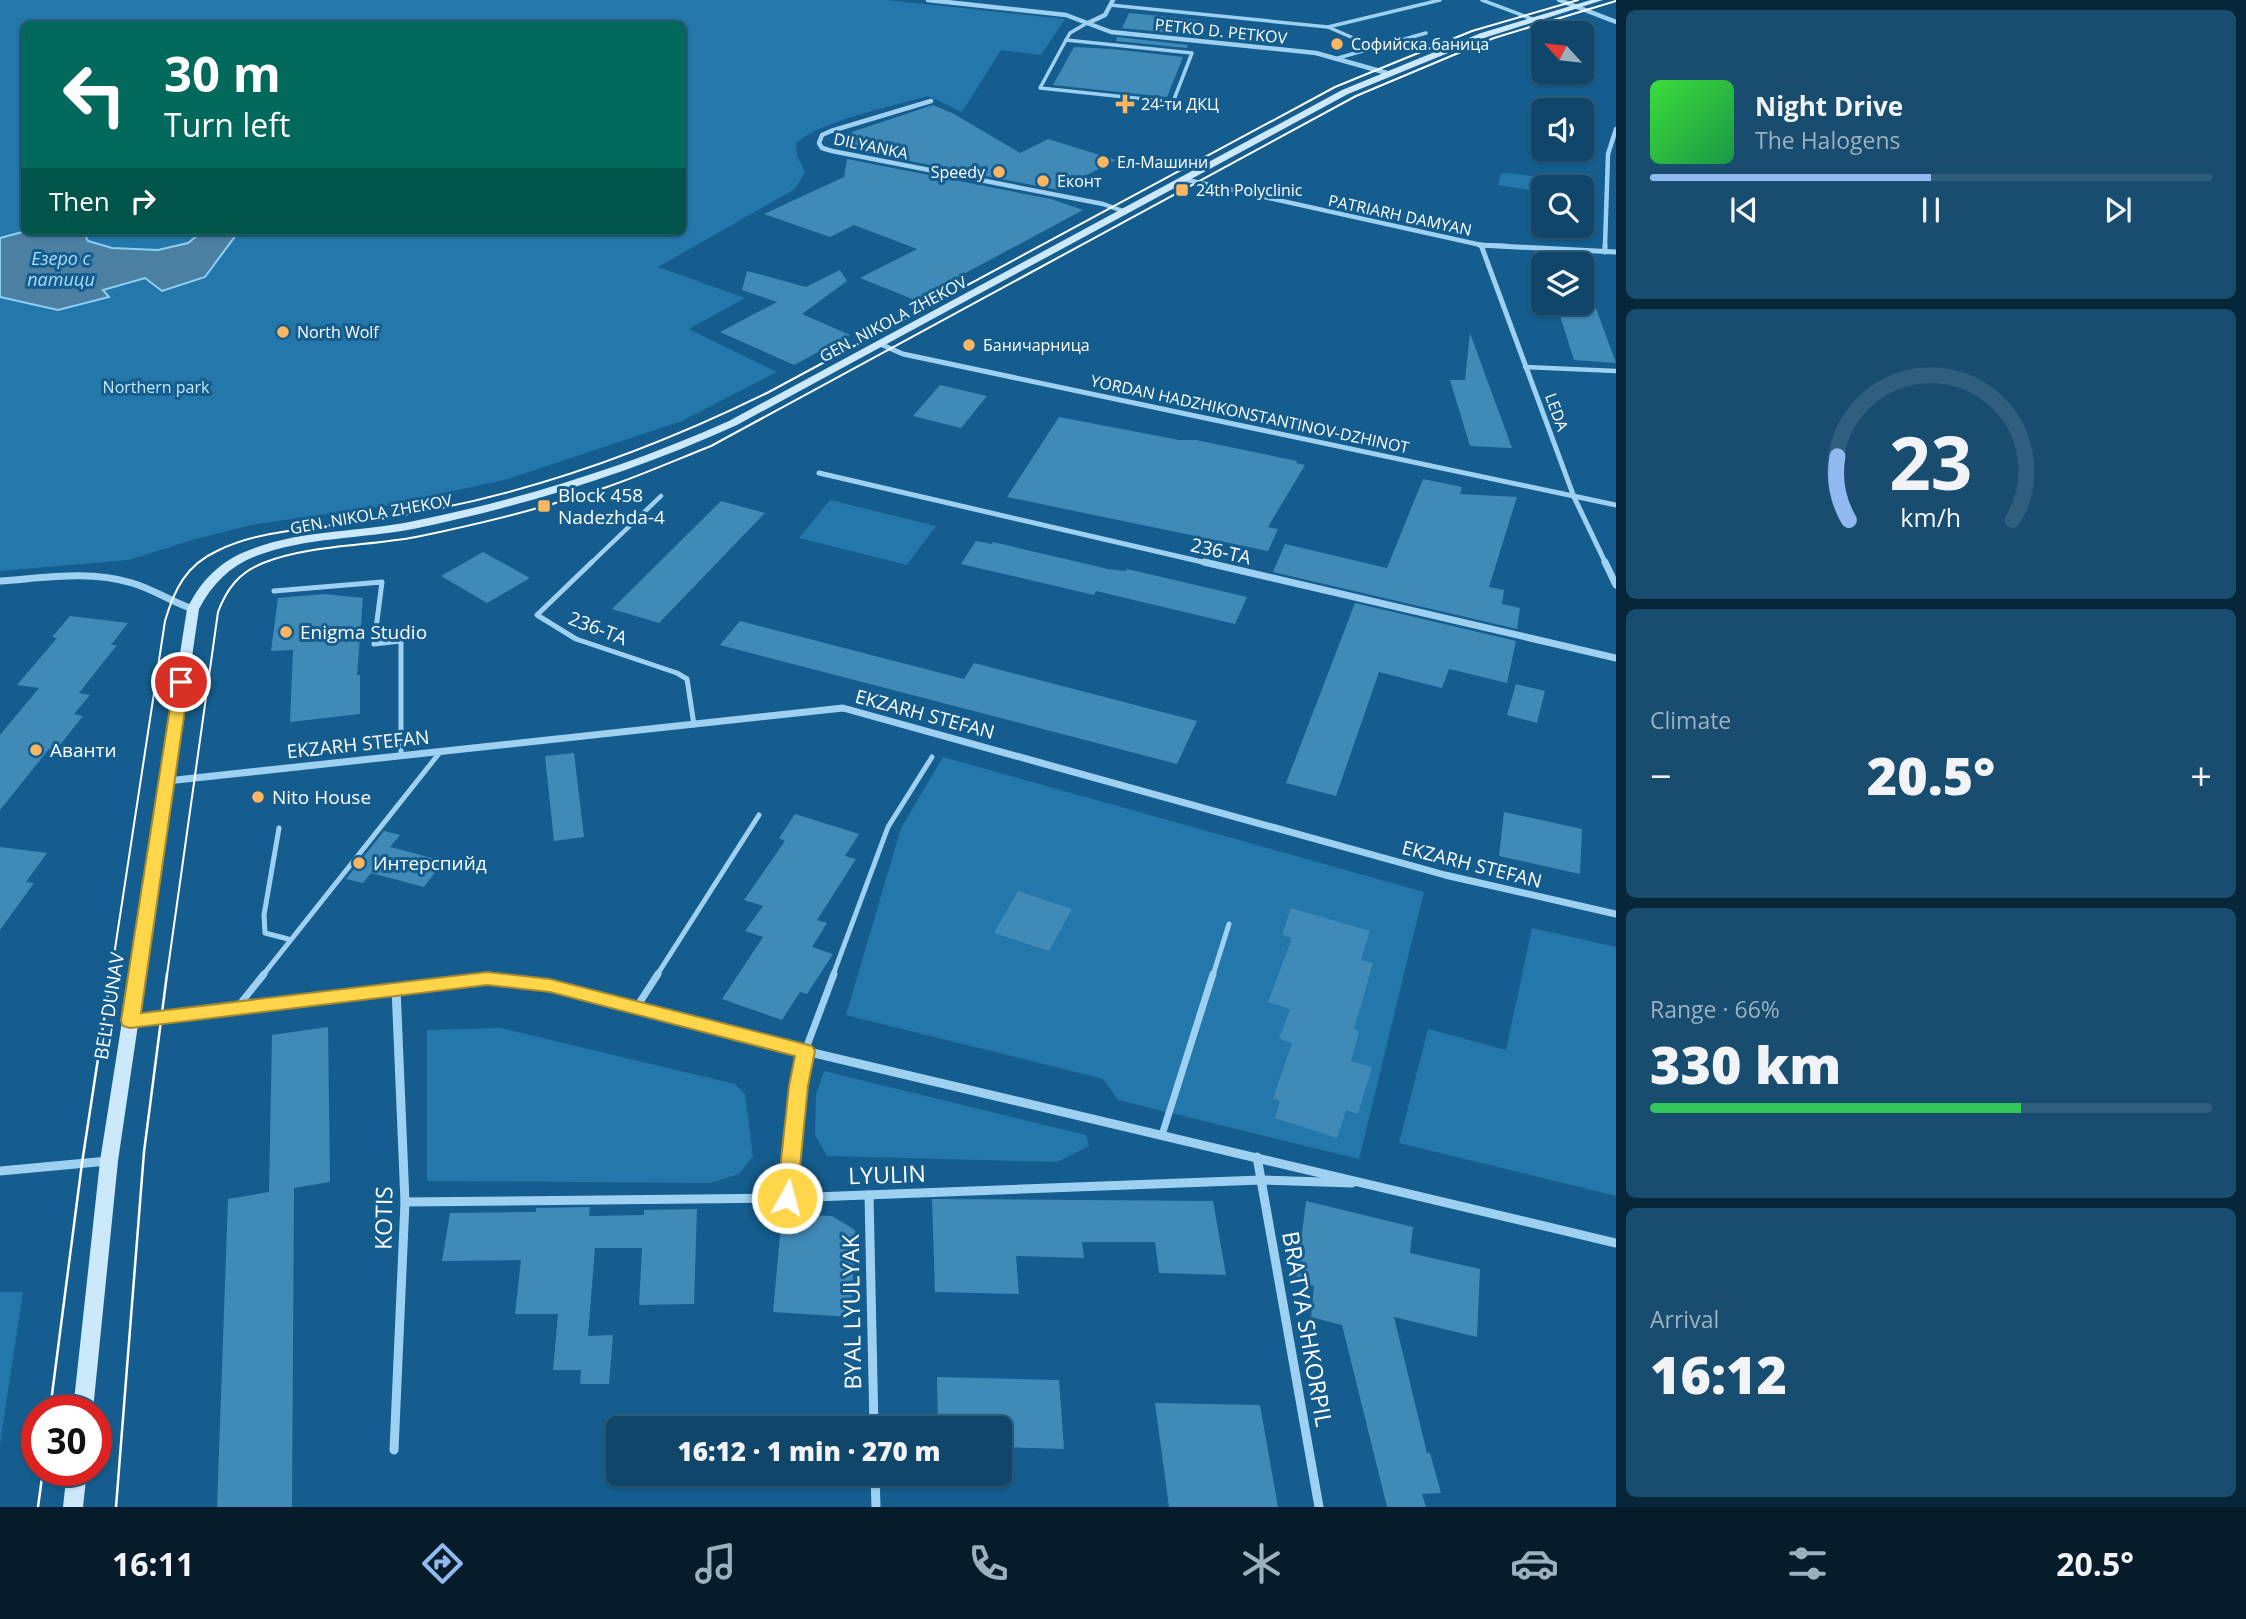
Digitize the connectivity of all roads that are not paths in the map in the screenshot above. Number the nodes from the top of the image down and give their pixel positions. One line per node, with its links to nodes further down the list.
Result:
1 (928, 0): 10 (street, PETKO D. PETKOV)
2 (1440, 0): 11 (lane)
3 (1482, 0): 8 (lane)
4 (1559, 0): 7 (street)
5 (1599, 0): 7 (street, GEN. NIKOLA ZHEKOV)
6 (1111, 2): 10 (street); 11 (lane)
7 (1575, 6): 8 (street, GEN. NIKOLA ZHEKOV); 9 (street)
8 (1532, 19): 16 (street, GEN. NIKOLA ZHEKOV)
9 (1616, 22)
10 (1087, 23): 13 (lane); 15 (street, PETKO D. PETKOV)
11 (1328, 27): 14 (lane)
12 (1426, 33): 14 (lane)
13 (1066, 40): 13 (lane)
14 (1374, 47): 15 (lane)
15 (1338, 58): 16 (street, PETKO D. PETKOV)
16 (1387, 73): 20 (street, GEN. NIKOLA ZHEKOV)
17 (930, 101): 21 (street, DILYANKA)
18 (1616, 129): 19 (street)
19 (1613, 144): 23 (street)
20 (1183, 178): 21 (street, GEN. NIKOLA ZHEKOV); 22 (street, PATRIARH DAMYAN)
21 (1123, 211): 25 (street, GEN. NIKOLA ZHEKOV)
22 (1481, 245): 23 (street, PATRIARH DAMYAN); 26 (street, LEDA)
23 (1605, 252): 24 (street, PATRIARH DAMYAN)
24 (1616, 252)
25 (880, 344): 30 (street, YORDAN HADZHIKONSTANTINOV-DZHINOT); 36 (street, GEN. NIKOLA ZHEKOV)
26 (1525, 367): 27 (lane); 30 (street, LEDA)
27 (1616, 371)
28 (819, 473): 37 (street, 236-ТА)
29 (661, 496): 38 (lane, 236-ТА)
30 (1574, 497): 31 (street, YORDAN HADZHIKONSTANTINOV-DZHINOT); 32 (street, LEDA)
31 (1616, 506)
32 (1613, 575): 34 (street, LEDA)
33 (0, 581): 36 (street)
34 (1616, 585)
35 (274, 591): 40 (lane)
36 (193, 610): 42 (street, BELI DUNAV)
37 (1616, 658)
38 (694, 725): 39 (street, EKZARH STEFAN); 45 (street, EKZARH STEFAN)
39 (441, 751): 40 (street, EKZARH STEFAN); 47 (lane)
40 (401, 754): 42 (street, EKZARH STEFAN)
41 (932, 757): 52 (lane)
42 (166, 781): 51 (street, BELI DUNAV)
43 (759, 816): 49 (lane)
44 (279, 828): 47 (lane)
45 (1616, 914)
46 (1229, 925): 53 (lane)
47 (289, 939): 50 (lane)
48 (396, 988): 49 (street); 50 (street); 61 (street, KOTIS)
49 (636, 1008): 52 (street)
50 (236, 1009): 51 (street)
51 (130, 1021): 55 (street, BELI DUNAV)
52 (805, 1051): 53 (street); 60 (street)
53 (1162, 1135): 54 (street)
54 (1257, 1157): 57 (street, BRATYA SHKORPIL); 58 (street)
55 (109, 1161): 56 (street); 63 (street, BELI DUNAV)
56 (0, 1171)
57 (1261, 1180): 58 (street, LYULIN); 59 (street, LYULIN); 70 (street, BRATYA SHKORPIL)
58 (1370, 1183): 62 (street)
59 (869, 1195): 60 (street, LYULIN); 64 (street, BYAL LYULYAK)
60 (787, 1198): 61 (street, LYULIN)
61 (405, 1202): 65 (street, KOTIS)
62 (1616, 1243)
63 (85, 1395)
64 (874, 1416)
65 (394, 1450)
66 (75, 1486): 68 (street)
67 (875, 1486): 69 (street)
68 (73, 1507)
69 (876, 1507)
70 (1319, 1507)

